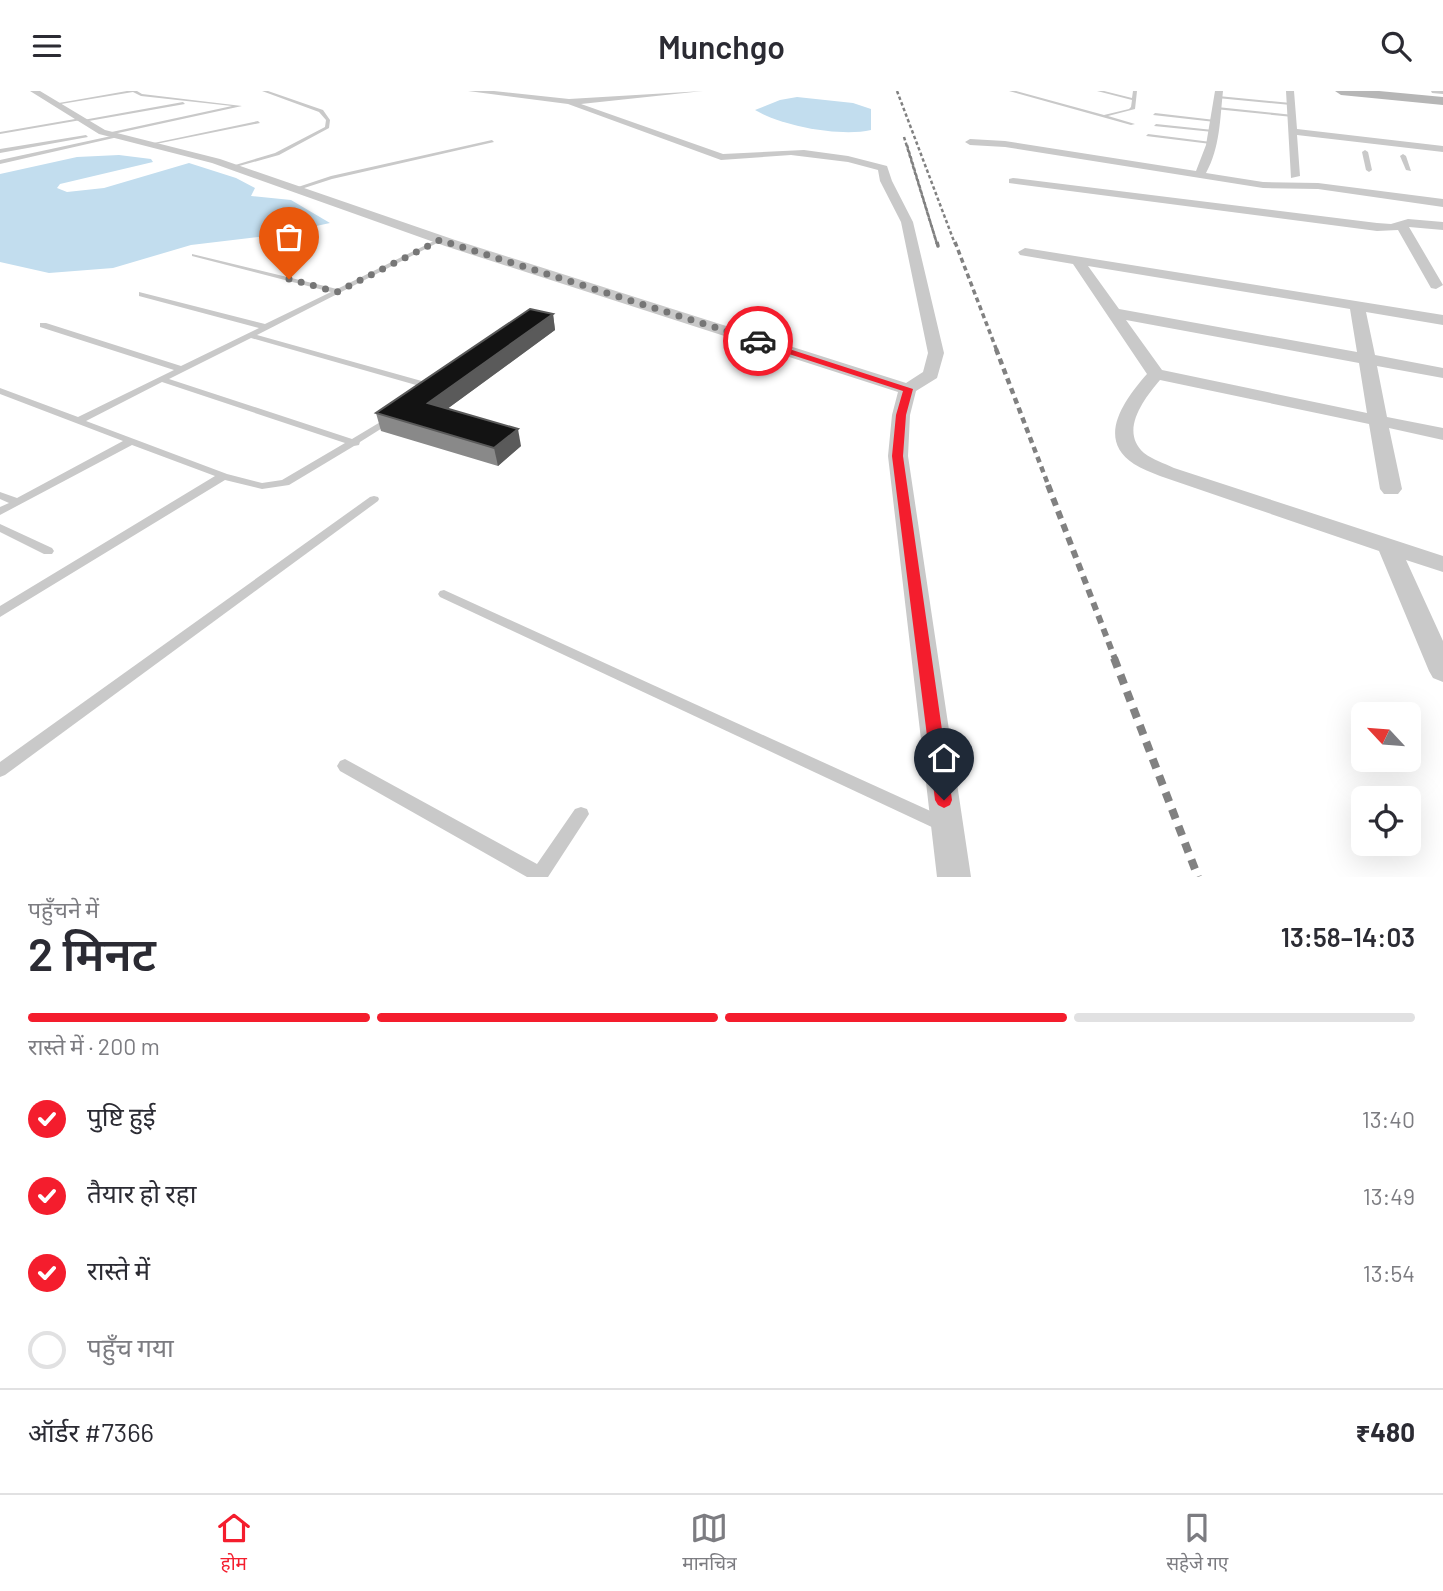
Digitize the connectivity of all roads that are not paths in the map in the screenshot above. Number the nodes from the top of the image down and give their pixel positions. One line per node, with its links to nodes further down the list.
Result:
1 (34, 91): 18 (street)
2 (134, 91): 15 (lane); 18 (lane)
3 (264, 91): 46 (lane)
4 (472, 91): 17 (street)
5 (699, 91): 17 (street)
6 (1011, 91): 22 (lane)
7 (1099, 91): 14 (lane)
8 (1135, 91): 14 (lane)
9 (1290, 91): 19 (street)
10 (1341, 91): 16 (street)
11 (1435, 91): 12 (street)
12 (1443, 92)
13 (1219, 94): 19 (lane); 20 (street)
14 (1133, 99): 22 (lane)
15 (200, 100): 24 (lane); 31 (lane)
16 (1443, 101)
17 (569, 102): 77 (street)
18 (55, 104): 24 (street)
19 (1291, 104): 23 (street)
20 (1217, 108): 23 (lane); 28 (street)
21 (1154, 114): 28 (lane)
22 (1104, 116): 26 (lane)
23 (1293, 116): 29 (street)
24 (82, 120): 30 (lane); 31 (street)
25 (258, 122): 36 (lane)
26 (1133, 124)
27 (1156, 125): 28 (lane)
28 (1214, 126): 35 (street)
29 (1294, 132): 37 (street); 40 (street)
30 (0, 133)
31 (109, 134): 36 (street); 41 (lane); 45 (lane)
32 (1149, 135): 35 (lane)
33 (492, 141): 52 (lane)
34 (970, 142): 49 (street)
35 (1211, 143): 49 (street)
36 (151, 144): 46 (street)
37 (1295, 144): 38 (street); 50 (street)
38 (1309, 146)
39 (1337, 149): 42 (street)
40 (1443, 149)
41 (0, 151)
42 (1365, 152): 43 (street); 47 (lane)
43 (1404, 156): 44 (street); 48 (lane)
44 (1443, 161)
45 (0, 162)
46 (234, 167): 52 (street)
47 (1370, 170)
48 (1409, 170)
49 (1199, 175): 53 (street)
50 (1296, 176)
51 (1013, 181): 53 (street)
52 (295, 189): 57 (street)
53 (1285, 201): 54 (street); 55 (street)
54 (1443, 203)
55 (1402, 225): 56 (street); 61 (street)
56 (1443, 226)
57 (440, 240): 62 (lane); 77 (street)
58 (1025, 252): 60 (street)
59 (194, 255): 62 (lane)
60 (1077, 260): 64 (street); 65 (street)
61 (1436, 285)
62 (337, 292): 68 (lane)
63 (142, 294): 68 (lane)
64 (1357, 306): 66 (street); 70 (street)
65 (1114, 313): 70 (street); 73 (street)
66 (1443, 320)
67 (43, 325): 71 (lane)
68 (266, 327): 69 (lane)
69 (250, 335): 71 (lane); 76 (lane)
70 (1367, 359): 72 (street); 82 (street)
71 (181, 369): 74 (lane)
72 (1443, 373)
73 (1156, 374): 82 (street); 93 (street)
74 (160, 380): 81 (lane); 85 (lane)
75 (448, 380): 76 (lane)
76 (437, 388): 79 (lane)
77 (908, 389): 102 (street)
78 (0, 391): 81 (lane)
79 (425, 396)
80 (402, 411): 85 (lane)
81 (78, 421): 84 (lane)
82 (1378, 421): 83 (street); 87 (street)
83 (1443, 434)
84 (131, 441): 86 (lane); 90 (lane)
85 (356, 443): 86 (lane)
86 (223, 476): 97 (lane)
87 (1391, 489)
88 (0, 495): 90 (lane)
89 (374, 499): 100 (lane)
90 (18, 502): 91 (lane)
91 (0, 512)
92 (0, 528): 94 (lane)
93 (1389, 548): 95 (street); 98 (street)
94 (48, 551)
95 (1443, 565)
96 (444, 594): 102 (lane)
97 (0, 612)
98 (1443, 671)
99 (345, 766): 103 (lane)
100 (0, 771)
101 (581, 814): 103 (lane)
102 (947, 826): 104 (street)
103 (539, 876)
104 (954, 877)

